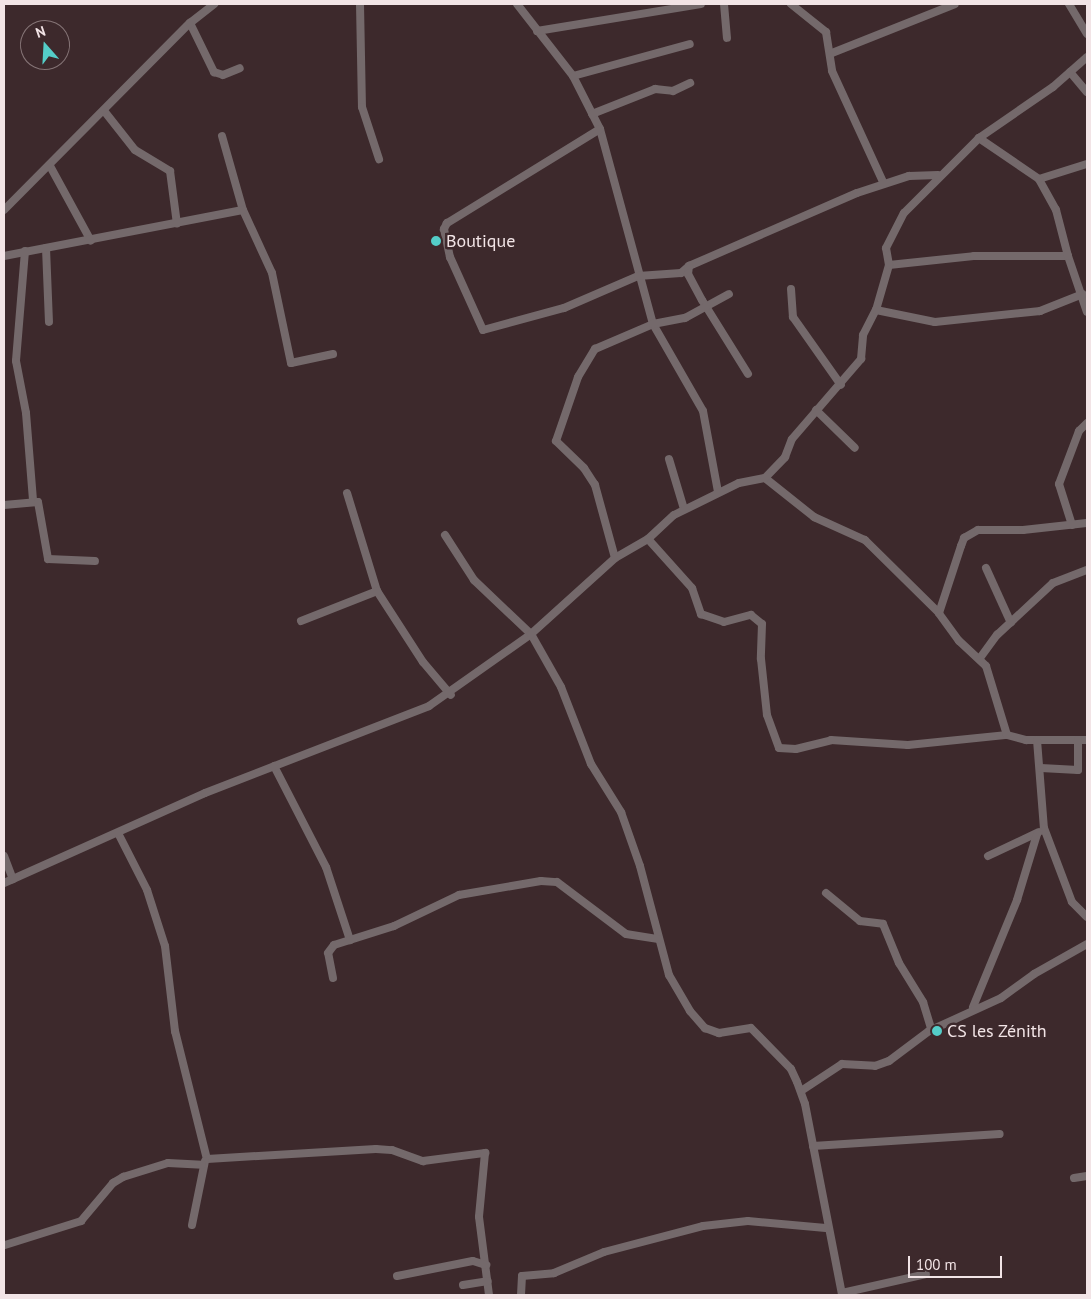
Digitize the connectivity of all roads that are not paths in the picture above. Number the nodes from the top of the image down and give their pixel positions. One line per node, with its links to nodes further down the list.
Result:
1 (214, 4): 9 (street)
2 (360, 4): 26 (street)
3 (517, 4): 10 (street)
4 (701, 4): 10 (street)
5 (724, 4): 12 (street)
6 (791, 4): 14 (street)
7 (955, 4): 14 (street)
8 (1069, 4): 11 (street)
9 (190, 23): 16 (street); 21 (street)
10 (537, 31): 18 (street)
11 (1087, 34)
12 (727, 38)
13 (690, 44): 18 (street)
14 (832, 53): 31 (street)
15 (1087, 57): 17 (street)
16 (240, 68)
17 (1070, 72): 20 (street); 25 (street)
18 (573, 76): 22 (street)
19 (690, 83): 22 (street)
20 (1087, 92)
21 (105, 112): 28 (street); 34 (street)
22 (592, 114): 23 (street)
23 (600, 129): 42 (street); 42 (street)
24 (222, 136): 33 (street)
25 (979, 138): 29 (street); 30 (street)
26 (379, 160)
27 (1087, 164): 30 (street)
28 (50, 166): 32 (street); 35 (street)
29 (938, 175): 31 (street); 40 (street)
30 (1039, 178): 39 (street)
31 (884, 184): 41 (street)
32 (5, 207)
33 (243, 210): 34 (street); 51 (street)
34 (177, 224): 35 (street)
35 (91, 241): 36 (street)
36 (46, 248): 37 (street); 49 (street)
37 (25, 251): 38 (street); 61 (street)
38 (4, 256)
39 (1068, 256): 40 (street); 45 (street)
40 (889, 265): 47 (street)
41 (689, 266): 42 (street); 46 (street)
42 (638, 276): 50 (street)
43 (791, 289): 53 (street)
44 (729, 294): 46 (street)
45 (1083, 294): 47 (street); 48 (street)
46 (708, 307): 50 (street); 52 (street)
47 (876, 310): 53 (street)
48 (1087, 312)
49 (49, 322)
50 (653, 324): 59 (street); 68 (street)
51 (333, 354)
52 (748, 374)
53 (841, 385): 54 (street)
54 (816, 410): 56 (street); 58 (street)
55 (1087, 423): 65 (street)
56 (855, 448)
57 (669, 459): 63 (street)
58 (765, 478): 59 (street); 73 (street)
59 (718, 492): 63 (street)
60 (347, 493): 72 (street)
61 (33, 500): 62 (street); 69 (street)
62 (4, 505)
63 (684, 509): 67 (street)
64 (1087, 523): 65 (street)
65 (1072, 525): 73 (street)
66 (445, 534): 76 (street)
67 (648, 539): 68 (street); 79 (street)
68 (615, 558): 76 (street)
69 (95, 561)
70 (986, 568): 75 (street)
71 (1087, 570): 75 (street)
72 (377, 591): 74 (street); 78 (street)
73 (939, 613): 77 (street)
74 (301, 621)
75 (1011, 623): 77 (street)
76 (531, 634): 78 (street); 94 (street)
77 (980, 658): 79 (street)
78 (451, 694): 83 (street)
79 (1007, 735): 80 (street)
80 (1038, 740): 81 (street); 84 (street)
81 (1078, 740): 82 (street); 84 (street)
82 (1087, 740)
83 (274, 766): 86 (street); 95 (street)
84 (1041, 768): 85 (street)
85 (1044, 828): 87 (street); 93 (street)
86 (118, 833): 90 (street); 103 (street)
87 (1037, 834): 89 (street); 98 (street)
88 (4, 856): 90 (street)
89 (988, 856)
90 (13, 879): 91 (street)
91 (4, 884)
92 (826, 893): 99 (street)
93 (1087, 917)
94 (658, 939): 95 (street); 100 (street)
95 (350, 940): 97 (street)
96 (1087, 944): 98 (street)
97 (334, 978)
98 (973, 1008): 99 (street)
99 (931, 1029): 100 (street)
100 (801, 1091): 102 (street)
101 (1000, 1134): 102 (street)
102 (813, 1146): 107 (street)
103 (205, 1162): 106 (street); 108 (street); 109 (street)
104 (1087, 1176): 105 (street)
105 (1074, 1178)
106 (192, 1225)
107 (826, 1228): 114 (street); 116 (street)
108 (5, 1245)
109 (486, 1265): 111 (street); 112 (street)
110 (926, 1274): 114 (street)
111 (397, 1276)
112 (488, 1281): 113 (street); 115 (street)
113 (463, 1285)
114 (842, 1294)
115 (489, 1295)
116 (521, 1295)

